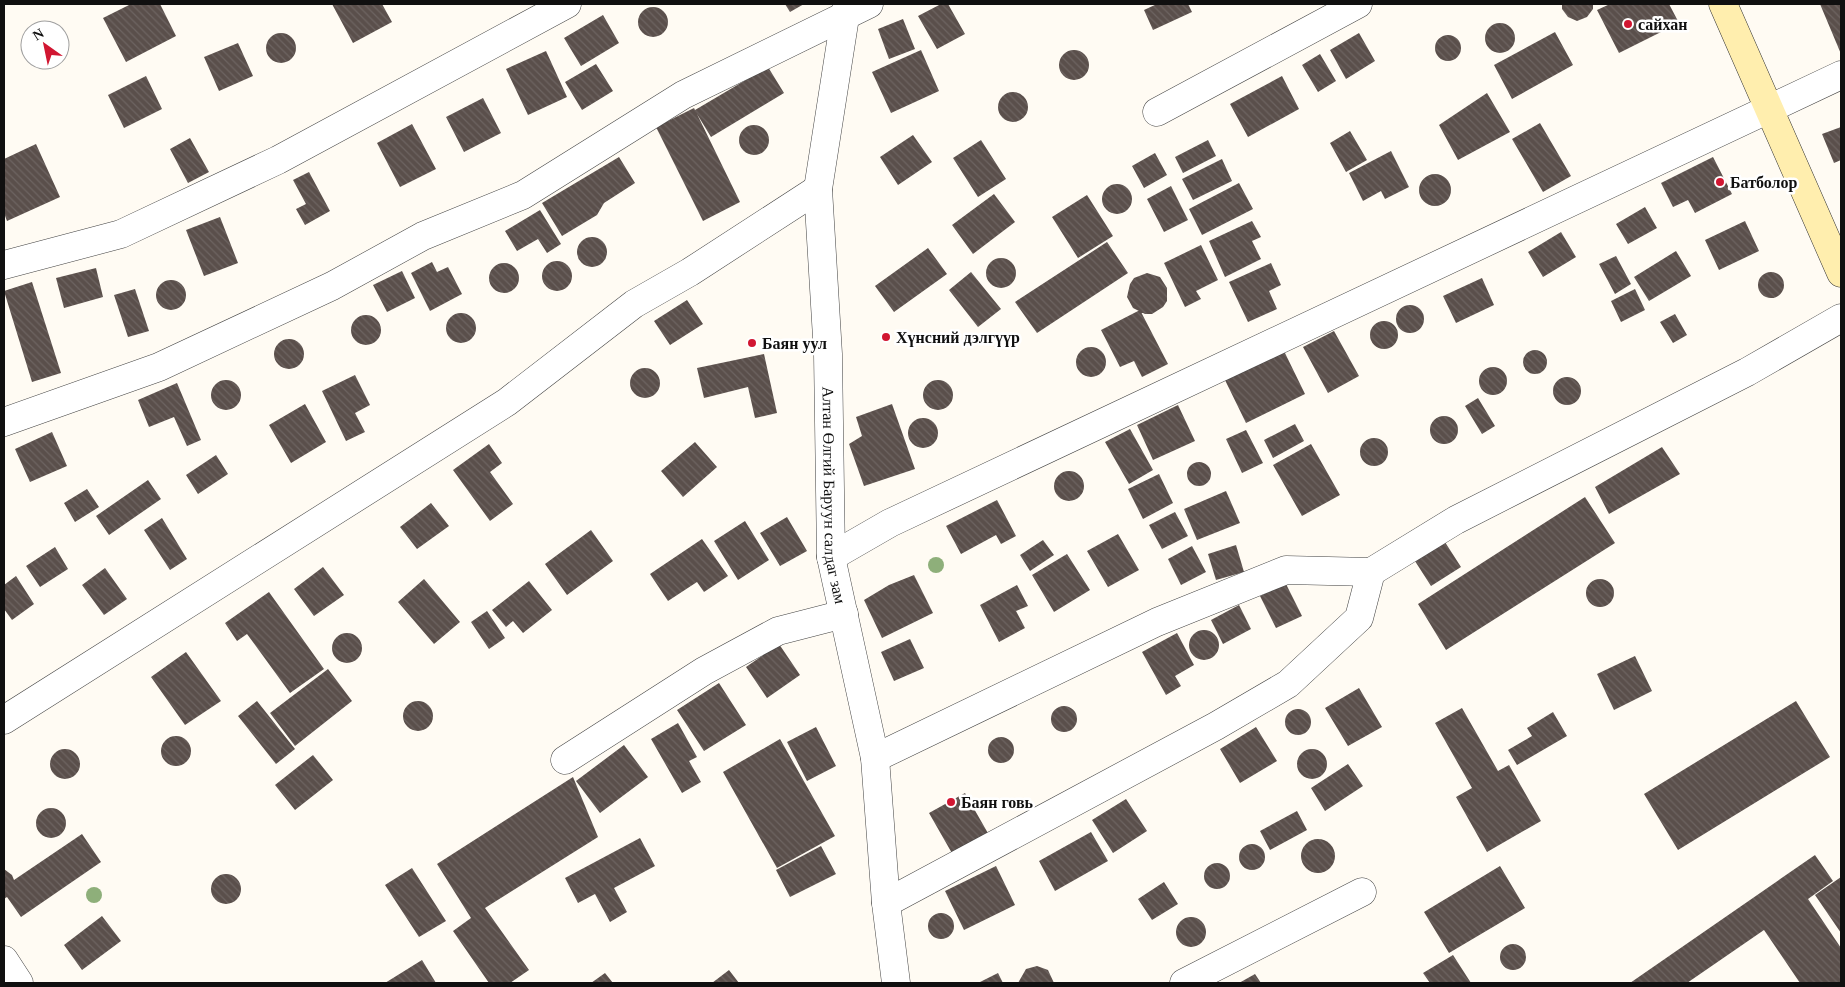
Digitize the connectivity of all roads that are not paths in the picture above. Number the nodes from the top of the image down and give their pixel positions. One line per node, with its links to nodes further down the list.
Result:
1 (567, 4): 10 (street)
2 (869, 4): 5 (street)
3 (1358, 4): 8 (street)
4 (1723, 4): 7 (main road)
5 (845, 10): 9 (street, Алтан Өлгий Баруун салдаг зам); 13 (street)
6 (1841, 75): 7 (street)
7 (1771, 109): 11 (main road); 14 (street)
8 (1157, 112)
9 (818, 189): 14 (street, Алтан Өлгий Баруун салдаг зам); 17 (street)
10 (4, 265)
11 (1841, 273)
12 (1841, 318): 15 (street)
13 (4, 422)
14 (831, 557): 16 (street, Алтан Өлгий Баруун салдаг зам)
15 (1371, 572): 18 (street); 21 (street)
16 (844, 614): 18 (street, Алтан Өлгий Баруун салдаг зам); 19 (street)
17 (4, 720)
18 (875, 758): 21 (street, Алтан Өлгий Баруун салдаг зам)
19 (565, 760)
20 (1362, 892): 25 (street)
21 (886, 903): 24 (street, Алтан Өлгий Баруун салдаг зам)
22 (4, 960): 23 (street)
23 (19, 983)
24 (896, 983)
25 (1184, 983)

